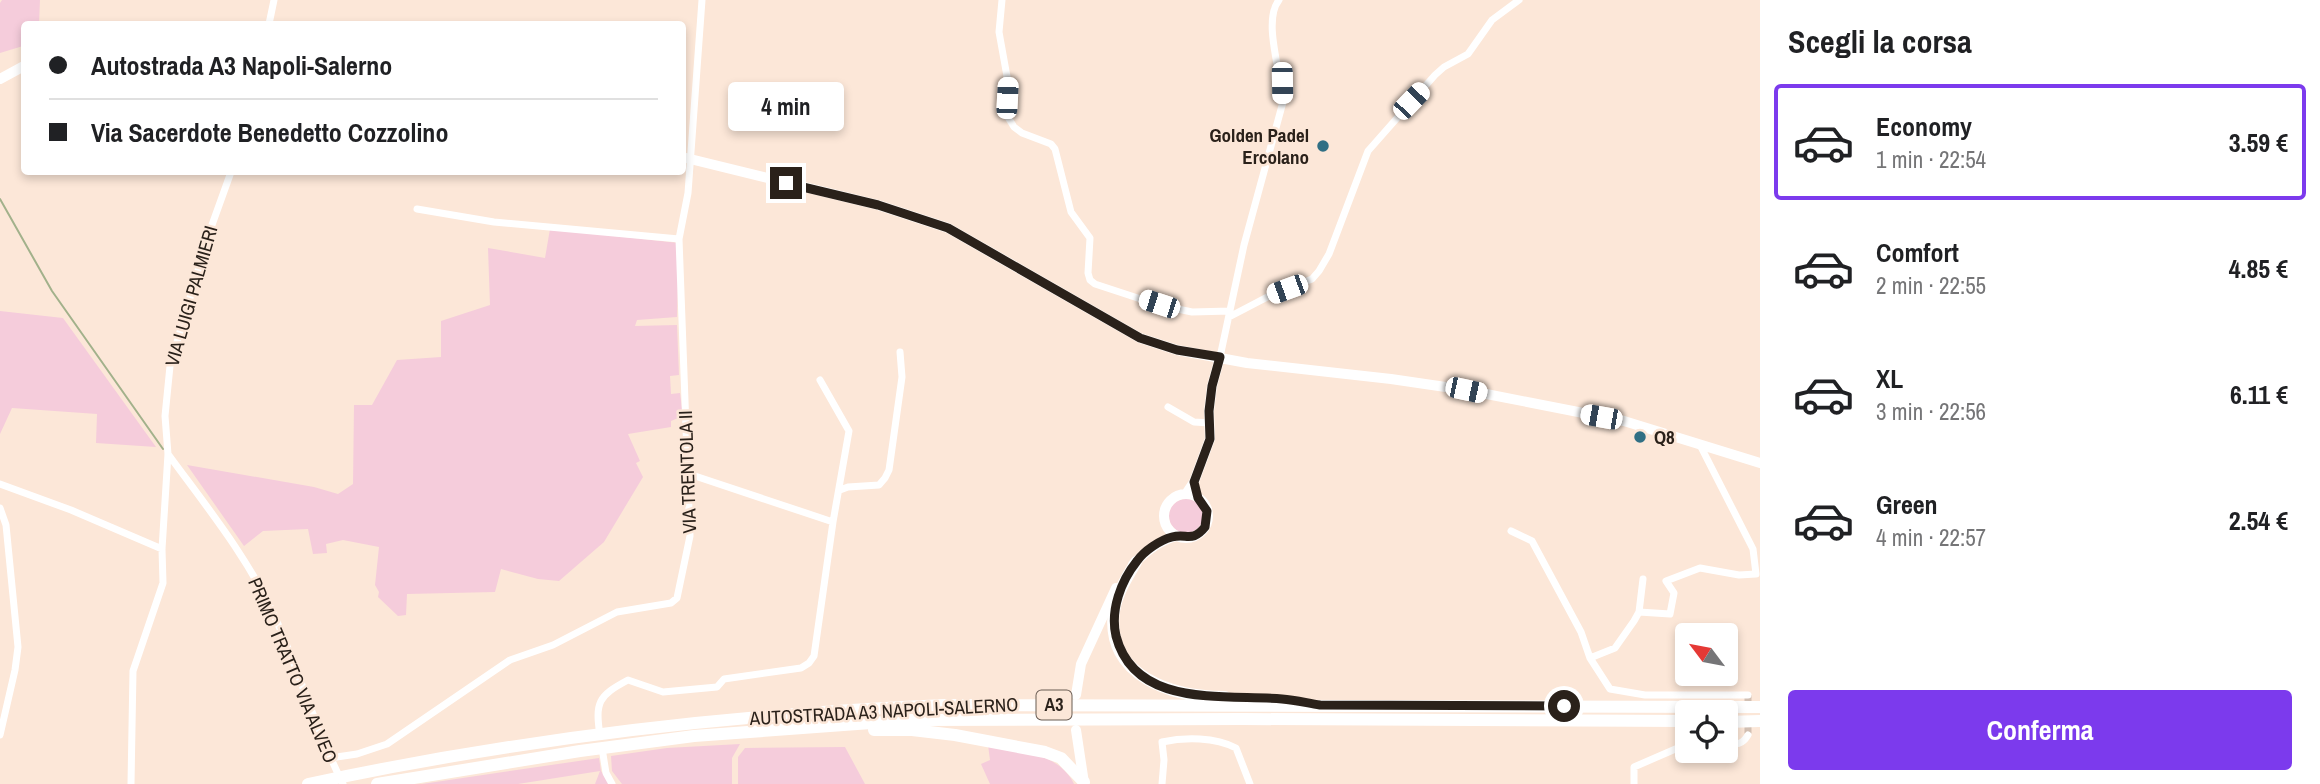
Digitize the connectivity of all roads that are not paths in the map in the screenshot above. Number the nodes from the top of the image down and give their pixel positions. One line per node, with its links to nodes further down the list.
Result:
1 (274, 0): 6 (street)
2 (702, 0): 9 (street, VIA TRENTOLA II)
3 (1002, 0): 13 (street)
4 (1279, 0): 13 (street)
5 (1519, 0): 13 (street)
6 (270, 21)
7 (21, 68): 8 (main road)
8 (0, 79)
9 (686, 158): 12 (street, VIA TRENTOLA II); 15 (main road)
10 (230, 175): 20 (street, VIA LUIGI PALMIERI)
11 (417, 209): 12 (street)
12 (679, 239): 22 (street, VIA TRENTOLA II)
13 (1230, 314): 15 (street)
14 (900, 352): 25 (street)
15 (1220, 357): 18 (main road); 19 (main road)
16 (820, 380): 25 (street)
17 (1168, 407): 18 (street)
18 (1210, 423): 23 (main road)
19 (1700, 445): 21 (main road); 36 (street)
20 (168, 454): 34 (street, VIA LUIGI PALMIERI); 54 (street, PRIMO TRATTO VIA ALVEO)
21 (1760, 463)
22 (689, 474): 30 (street); 54 (street, VIA TRENTOLA II)
23 (1194, 482): 27 (main road); 28 (main road)
24 (3, 485): 26 (street); 34 (street)
25 (840, 490): 30 (street)
26 (0, 493)
27 (1186, 494): 28 (main road); 31 (main road)
28 (1198, 498): 33 (main road)
29 (0, 508): 50 (street)
30 (833, 522): 60 (street)
31 (1166, 524): 33 (main road); 35 (main road)
32 (1511, 531): 40 (street)
33 (1177, 536): 35 (main road)
34 (162, 550): 57 (street, VIA LUIGI PALMIERI)
35 (1147, 551): 37 (main road)
36 (1756, 551): 39 (street)
37 (1136, 562): 41 (main road); 43 (highway)
38 (1643, 579): 39 (street)
39 (1639, 612): 40 (street)
40 (1590, 658): 42 (street)
41 (1076, 695)
42 (1748, 695)
43 (1320, 705): 44 (highway, AUTOSTRADA A3 NAPOLI-SALERNO / A3); 55 (highway, AUTOSTRADA A3 NAPOLI-SALERNO / A3)
44 (1760, 707)
45 (1675, 721): 48 (highway, AUTOSTRADA A3 NAPOLI-SALERNO / A3)
46 (1760, 721): 47 (highway)
47 (1738, 722)
48 (759, 730): 56 (highway); 59 (highway, AUTOSTRADA A3 NAPOLI-SALERNO / A3)
49 (1076, 730): 56 (main road)
50 (0, 735)
51 (1748, 735): 52 (street)
52 (1738, 744)
53 (1675, 749): 63 (street)
54 (330, 758): 55 (street, PRIMO TRATTO VIA ALVEO)
55 (347, 779): 58 (highway, AUTOSTRADA A3 NAPOLI-SALERNO / A3)
56 (1084, 783)
57 (131, 784)
58 (308, 784)
59 (377, 784)
60 (612, 784)
61 (1161, 784): 62 (street)
62 (1251, 784)
63 (1634, 784)

